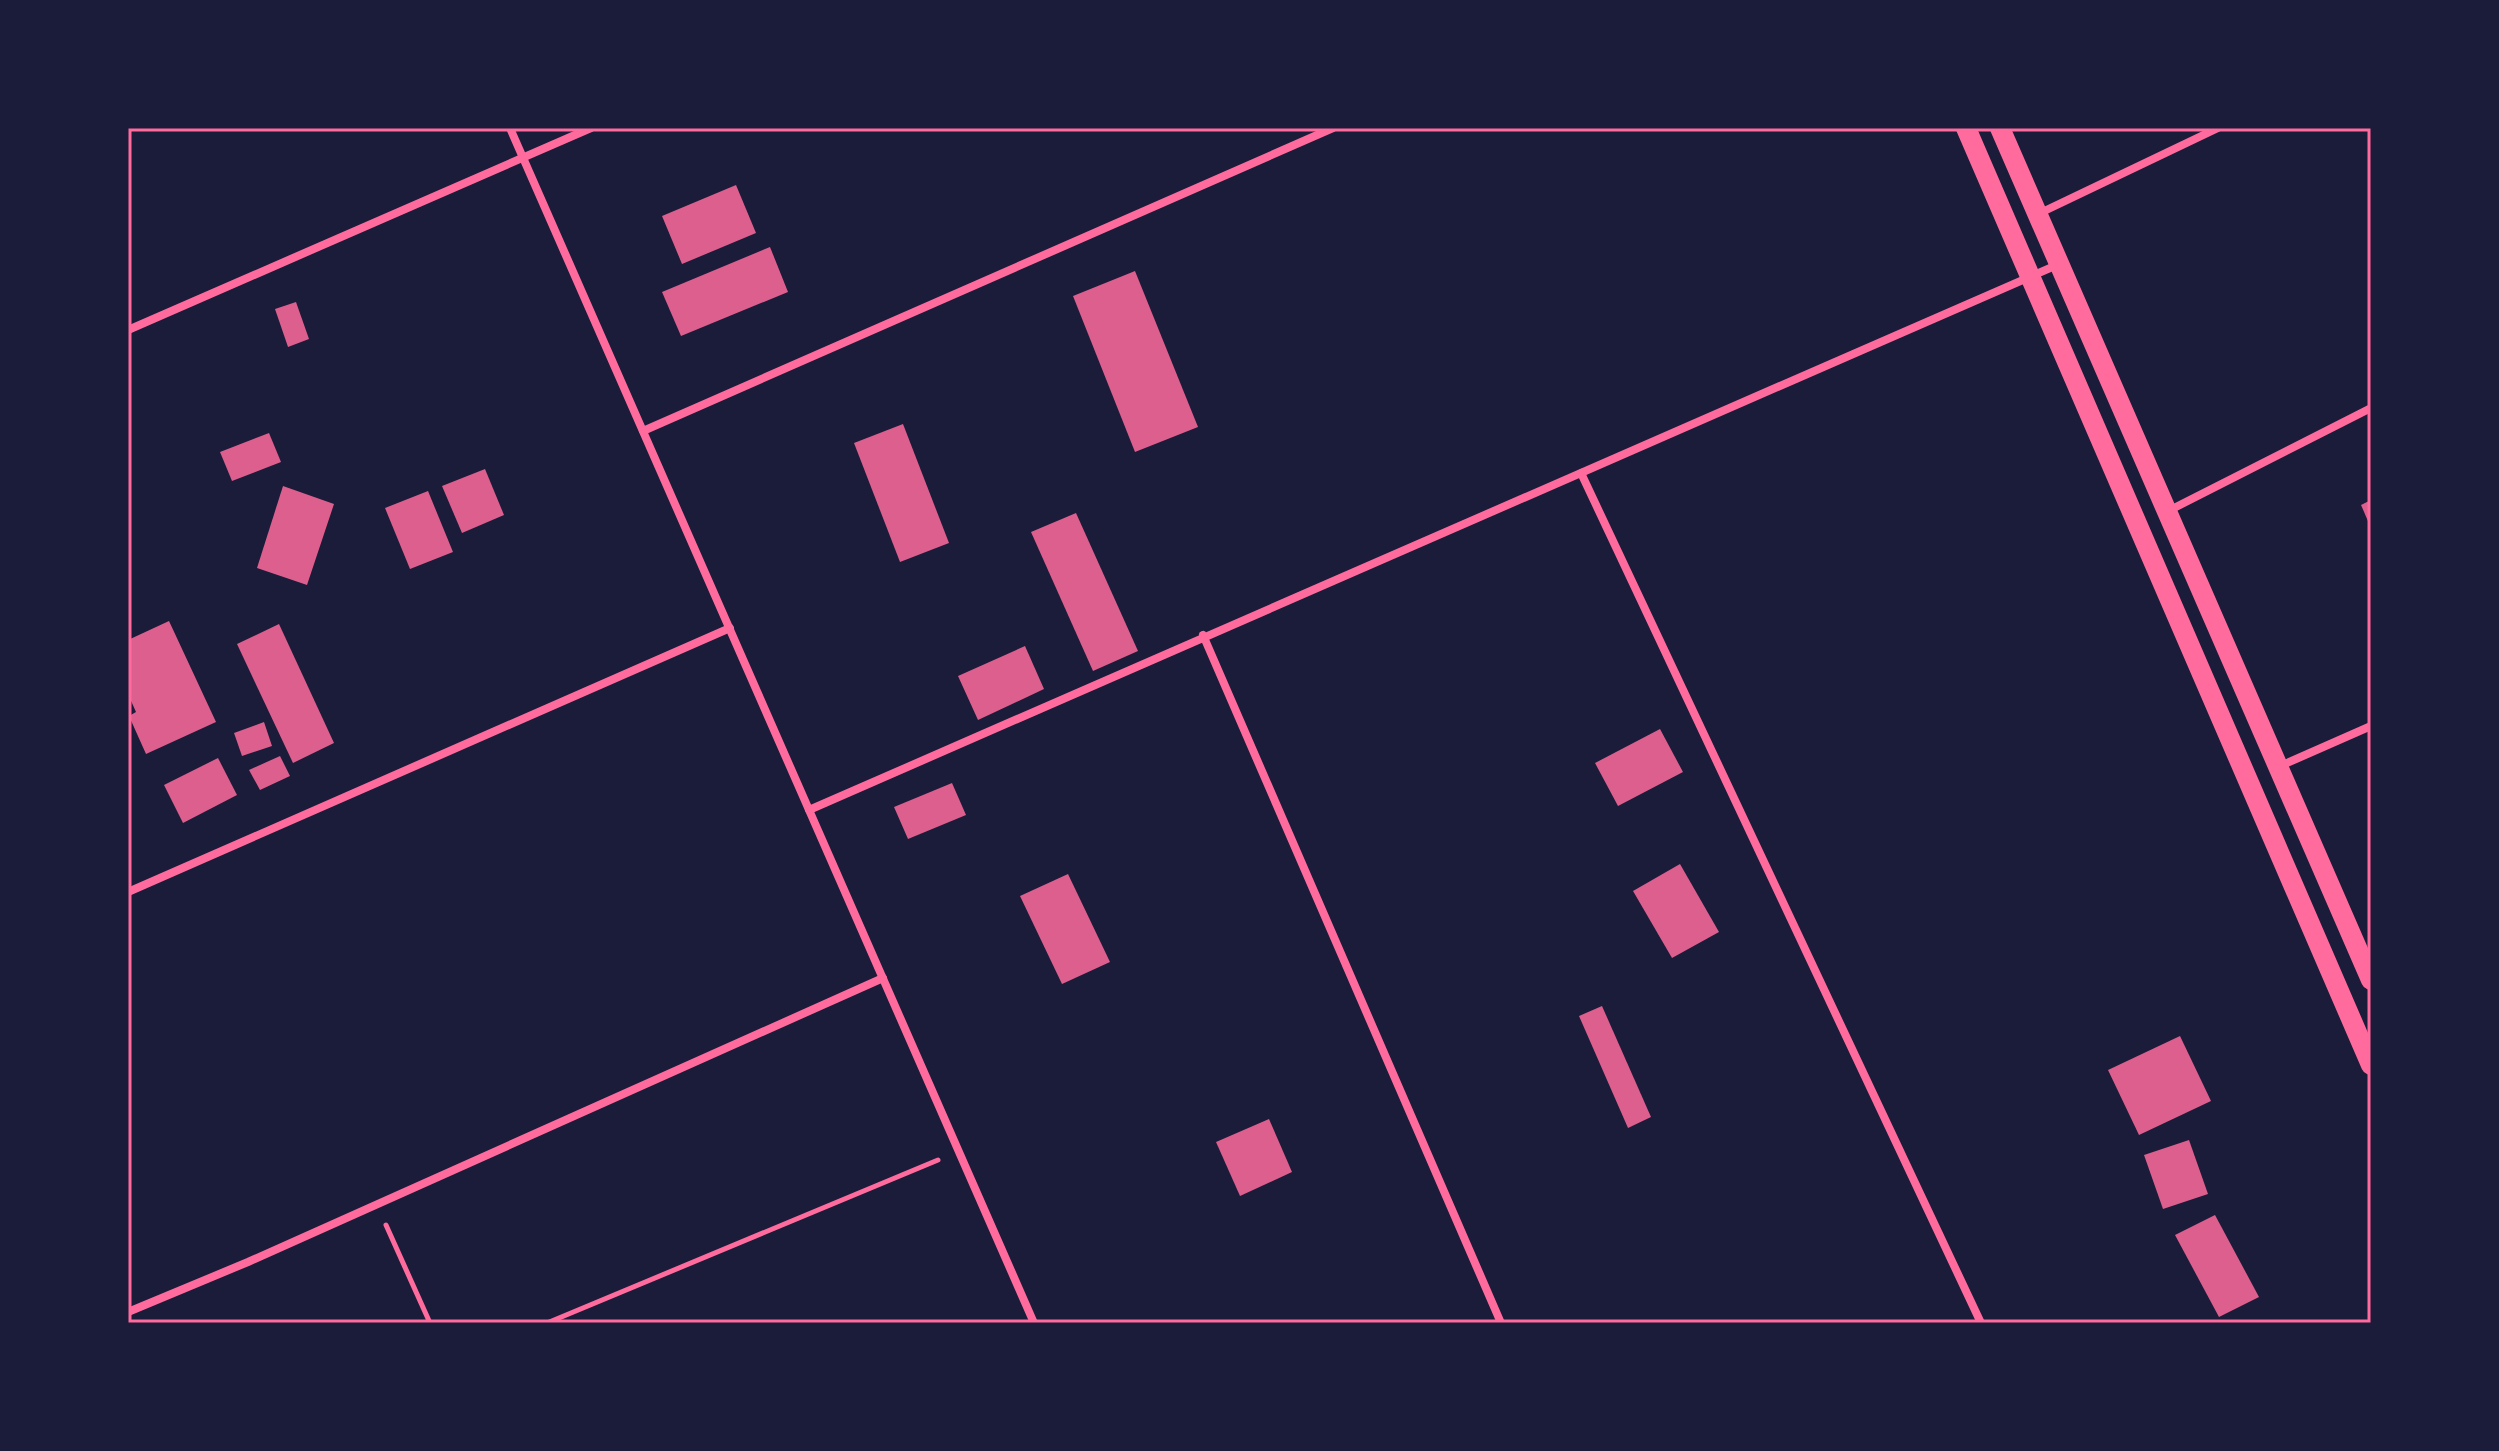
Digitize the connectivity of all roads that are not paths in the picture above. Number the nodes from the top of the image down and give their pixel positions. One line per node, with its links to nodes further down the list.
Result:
1 (510, 128): 7 (street)
2 (591, 128): 7 (street)
3 (1333, 128): 13 (street)
4 (1966, 128): 10 (main road)
5 (2000, 128): 8 (main road)
6 (2218, 128): 8 (street)
7 (523, 157): 11 (street); 13 (street)
8 (2037, 215): 9 (main road)
9 (2057, 265): 10 (street); 15 (main road)
10 (2031, 276): 14 (street); 24 (main road)
11 (128, 330)
12 (2371, 408): 15 (street)
13 (643, 431): 16 (street)
14 (1581, 473): 17 (street); 28 (street)
15 (2165, 513): 19 (main road)
16 (730, 628): 20 (street); 21 (street)
17 (1203, 635): 20 (street); 27 (street)
18 (2371, 726): 19 (street)
19 (2278, 767): 23 (main road)
20 (809, 810): 22 (street)
21 (128, 892)
22 (883, 978): 25 (street); 26 (street)
23 (2371, 980)
24 (2371, 1065)
25 (128, 1312)
26 (1034, 1323)
27 (1501, 1323)
28 (1981, 1323)

